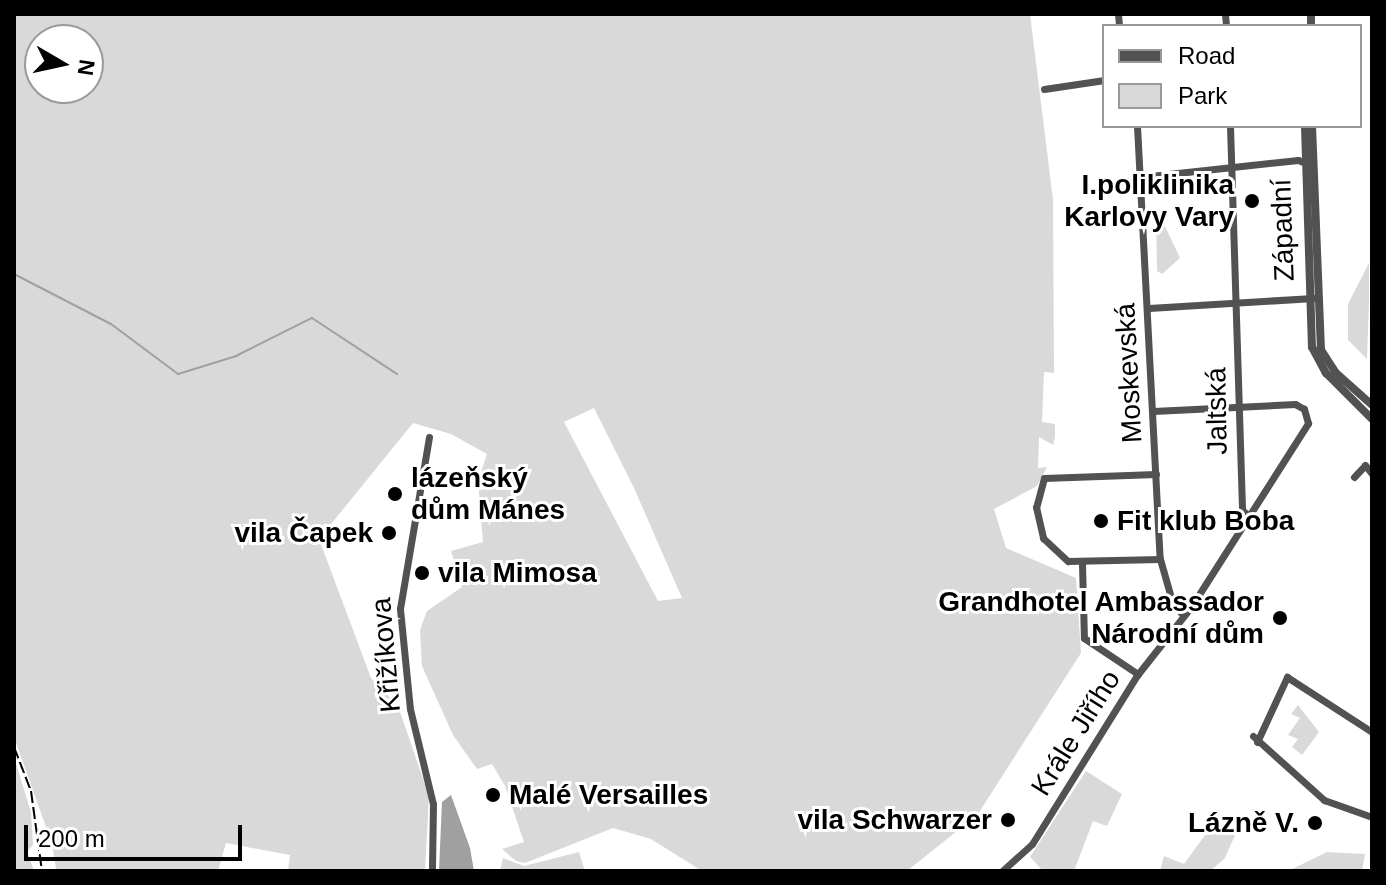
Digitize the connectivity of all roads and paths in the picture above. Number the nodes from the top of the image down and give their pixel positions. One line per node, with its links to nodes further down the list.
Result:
1 (1102, 80): 2 (street)
2 (1044, 89)
3 (1137, 128): 9 (street, Moskevská)
4 (1230, 128): 8 (street, Jaltská)
5 (1305, 128): 7 (street, Západní)
6 (1312, 128): 10 (street, Západní)
7 (1303, 160): 8 (street); 10 (street, Západní); 11 (street, Západní)
8 (1230, 166): 9 (street); 12 (street, Jaltská)
9 (1141, 177): 13 (street, Moskevská)
10 (1312, 181): 11 (street, Západní)
11 (1312, 298): 12 (street); 14 (street)
12 (1237, 302): 13 (street); 15 (street, Jaltská)
13 (1149, 308): 16 (street, Moskevská)
14 (1369, 404): 17 (street)
15 (1239, 406): 16 (street); 22 (street, Jaltská); 22 (street, Krále Jiřího)
16 (1153, 411): 19 (street, Moskevská)
17 (1372, 419)
18 (429, 437): 29 (street, Křižíkova)
19 (1156, 474): 23 (street, Moskevská); 24 (street)
20 (1372, 474): 21 (street)
21 (1354, 477)
22 (1249, 516): 25 (street, Krále Jiřího)
23 (1160, 559): 24 (street); 25 (street, Moskevská)
24 (1082, 564): 26 (street)
25 (1181, 613): 26 (street, Krále Jiřího)
26 (1138, 674): 30 (street, Krále Jiřího)
27 (1372, 732): 28 (street)
28 (1372, 817)
29 (432, 871)
30 (1002, 871)

